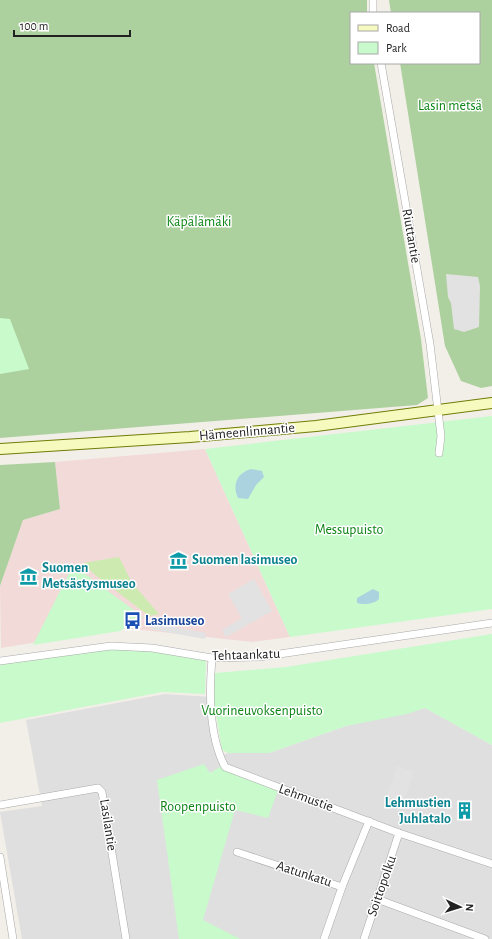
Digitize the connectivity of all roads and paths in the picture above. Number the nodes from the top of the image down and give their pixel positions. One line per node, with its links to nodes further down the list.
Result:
1 (373, 0): 2 (street)
2 (373, 12)
3 (381, 64): 5 (street, Riuttantie)
4 (492, 403): 5 (main road, Hämeenlinnantie)
5 (438, 409): 6 (main road, Hämeenlinnantie); 7 (street, Riuttantie)
6 (0, 449)
7 (439, 453)
8 (492, 624): 9 (street, Tehtaankatu)
9 (212, 658): 10 (street, Tehtaankatu); 12 (street, Lehmustie)
10 (0, 661)
11 (0, 805): 20 (street, Lasilantie)
12 (369, 821): 13 (street, Lehmustie); 17 (street)
13 (399, 833): 16 (street, Lehmustie); 18 (street, Soittopolku)
14 (237, 852): 17 (street, Aatunkatu)
15 (0, 856): 19 (street)
16 (492, 864)
17 (342, 887): 21 (street, Aatunkatu)
18 (377, 899): 22 (street, Soittopolku); 23 (street)
19 (13, 939)
20 (126, 939)
21 (324, 939)
22 (364, 939)
23 (485, 939)

